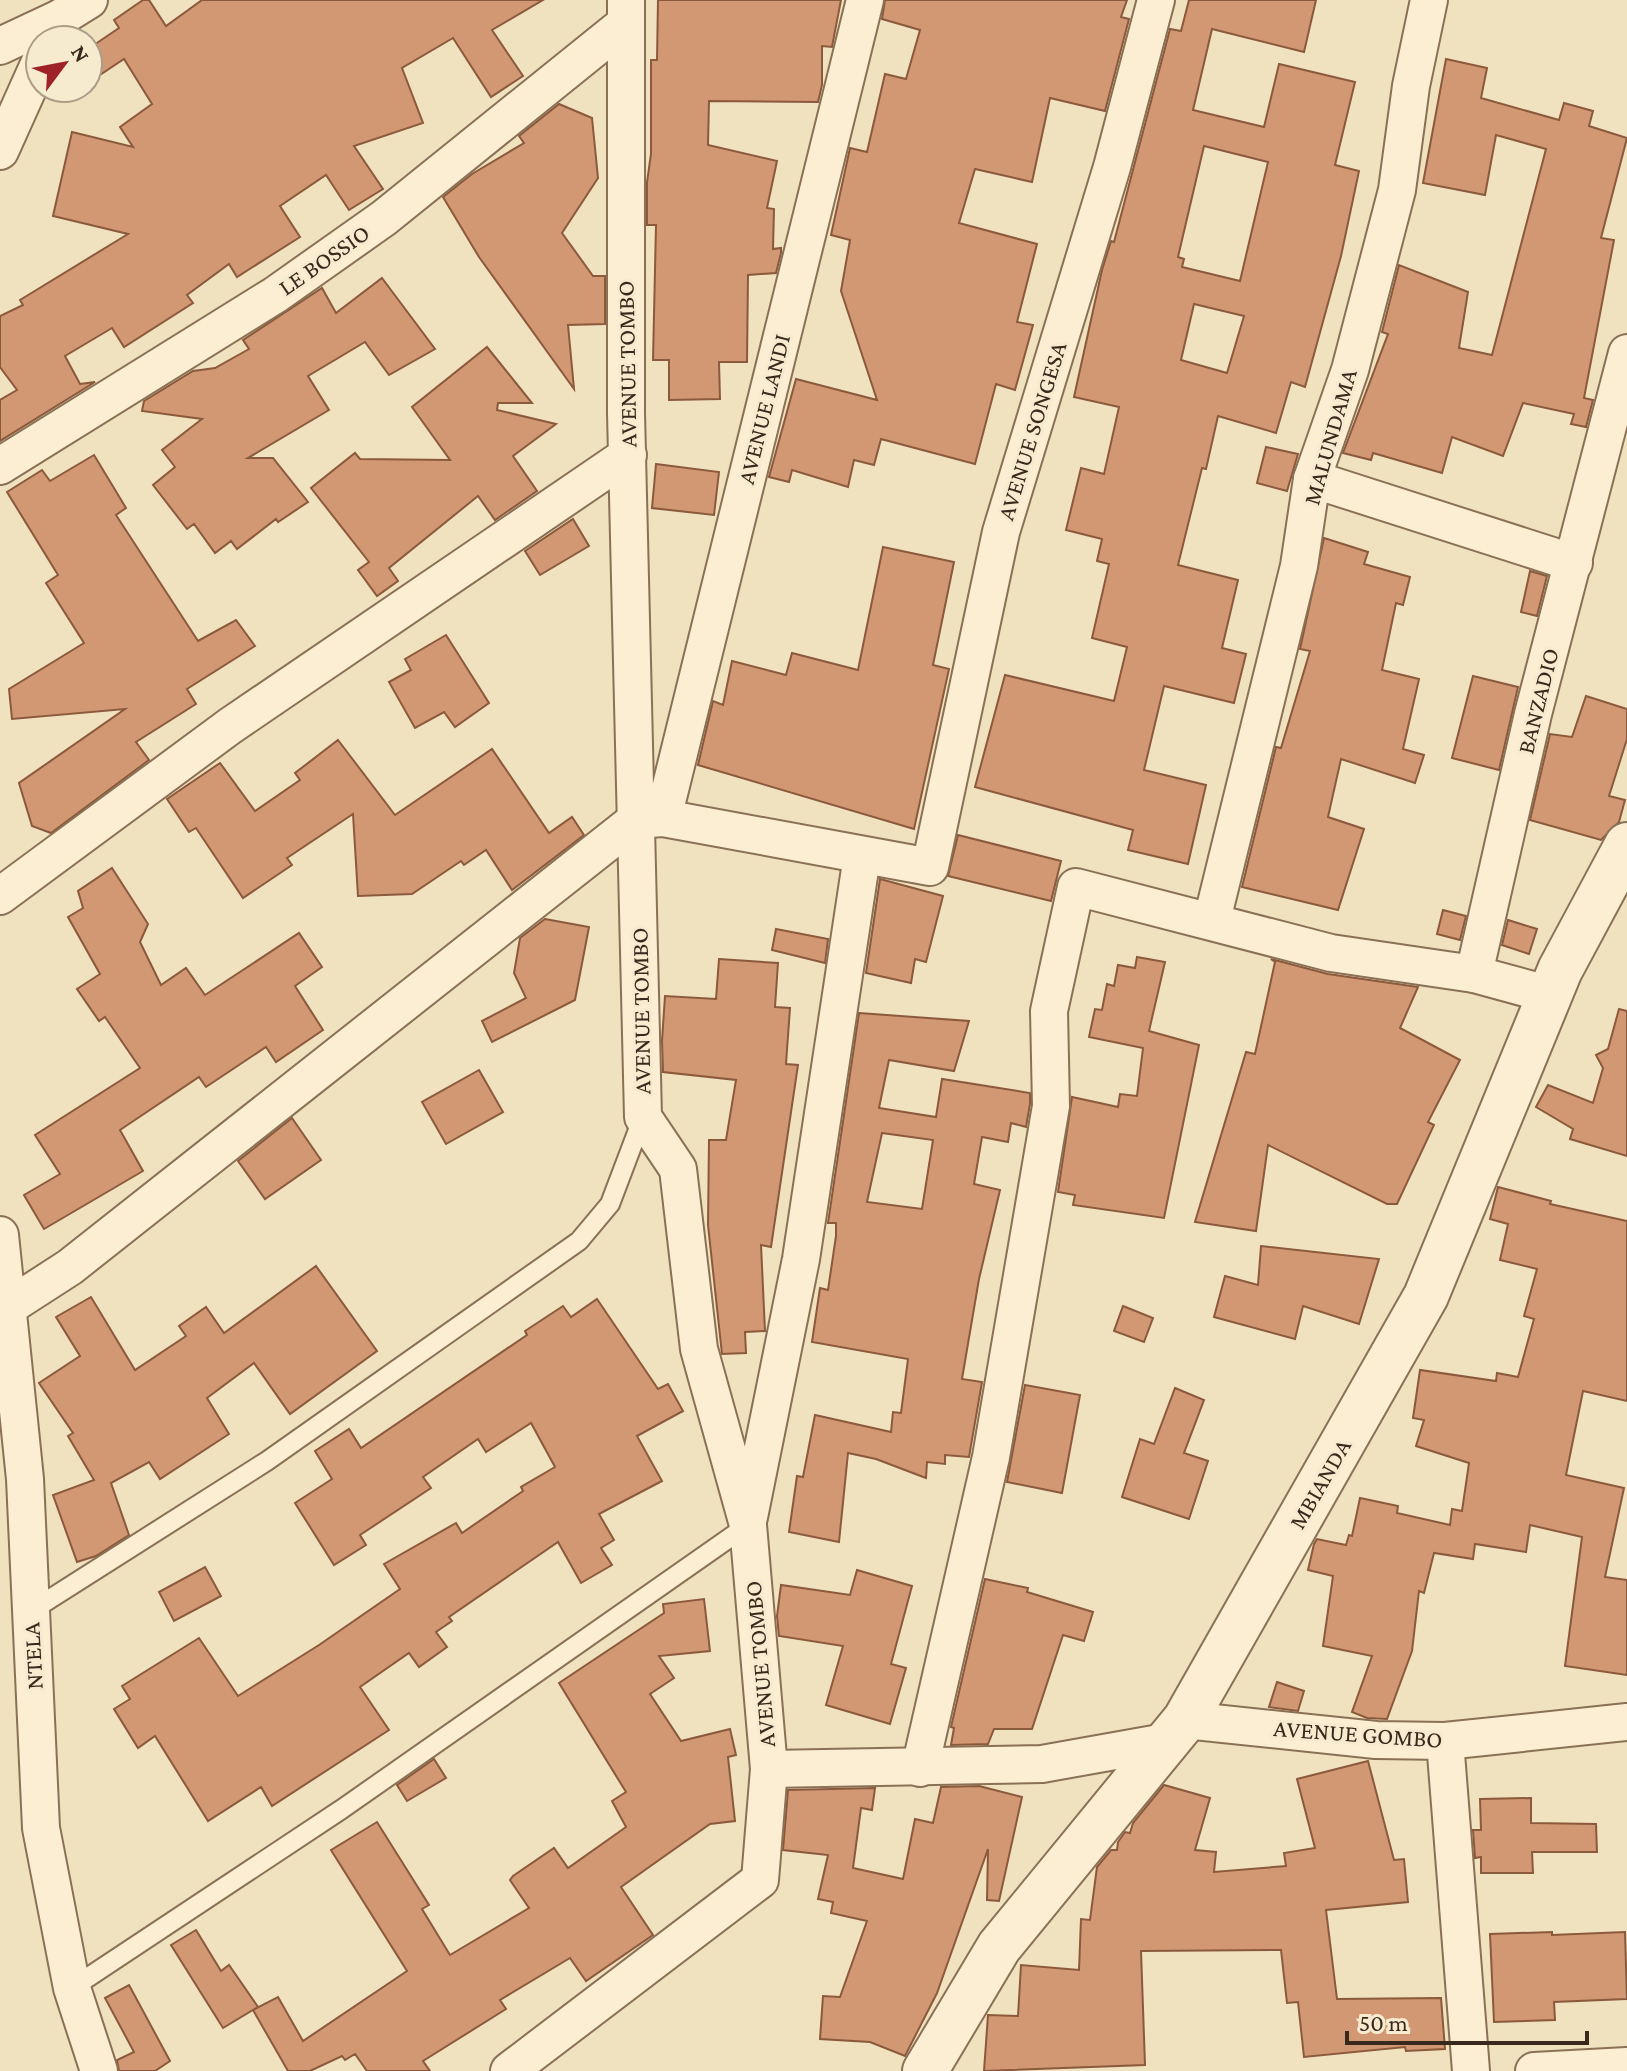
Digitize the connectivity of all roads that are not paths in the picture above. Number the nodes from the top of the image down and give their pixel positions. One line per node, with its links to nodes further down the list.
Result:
1 (865, 0): 14 (street, AVENUE LANDI)
2 (1156, 0): 16 (street, AVENUE SONGESA)
3 (1429, 0): 12 (street, MALUNDAMA)
4 (626, 12): 10 (street, AVENUE TOMBO); 11 (street, LE BOSSIO)
5 (66, 19): 6 (street)
6 (0, 46)
7 (24, 98): 8 (street)
8 (0, 151)
9 (1627, 353): 13 (street, BANZADIO)
10 (628, 455): 14 (street, AVENUE TOMBO); 17 (street)
11 (0, 466)
12 (1312, 479): 13 (street); 18 (street, MALUNDAMA)
13 (1574, 563): 19 (street, BANZADIO)
14 (650, 819): 16 (street); 21 (street, AVENUE TOMBO); 23 (street)
15 (1627, 845): 20 (street, MBIANDA)
16 (862, 856): 25 (street)
17 (0, 896)
18 (1212, 920): 19 (street); 30 (street)
19 (1474, 974): 20 (street)
20 (1551, 995): 28 (street, MBIANDA)
21 (643, 1117): 25 (street, AVENUE TOMBO); 26 (lane)
22 (0, 1235): 23 (street, NTELA)
23 (8, 1307): 24 (street, NTELA)
24 (11, 1444): 26 (street, NTELA)
25 (748, 1525): 31 (street, AVENUE TOMBO); 32 (lane)
26 (31, 1611): 32 (street, NTELA)
27 (1627, 1722): 29 (street, AVENUE GOMBO)
28 (1178, 1730): 29 (street, AVENUE GOMBO); 30 (street, AVENUE GOMBO); 36 (street, MBIANDA)
29 (1445, 1741): 37 (street)
30 (920, 1768): 31 (street, AVENUE GOMBO)
31 (769, 1769): 35 (street, AVENUE TOMBO)
32 (72, 1988): 34 (street, NTELA)
33 (1627, 2066): 38 (street)
34 (99, 2071)
35 (509, 2071)
36 (925, 2071)
37 (1471, 2071)
38 (1534, 2071)

